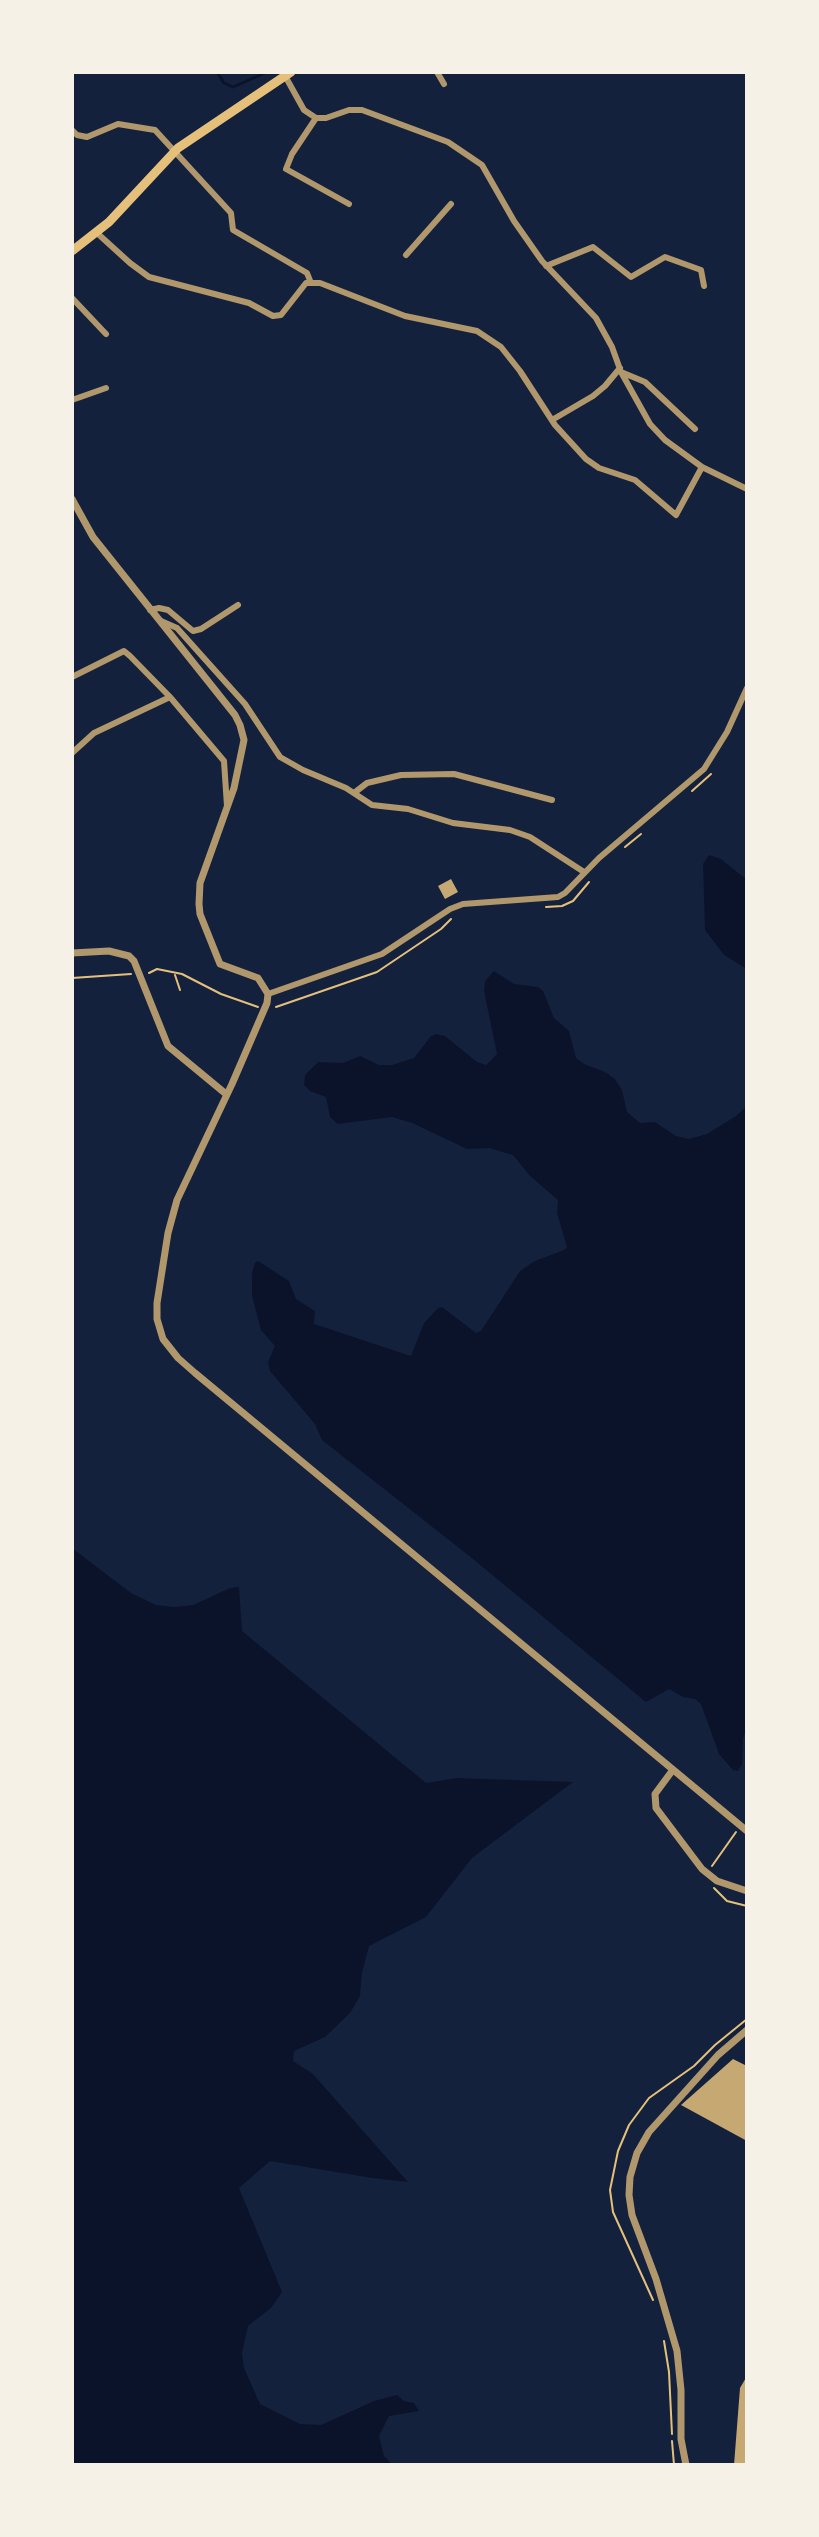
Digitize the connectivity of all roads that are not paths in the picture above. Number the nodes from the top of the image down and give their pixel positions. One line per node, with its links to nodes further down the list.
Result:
1 (437, 72): 3 (street)
2 (287, 73): 4 (street); 6 (main road)
3 (444, 84)
4 (316, 118): 7 (street); 12 (street)
5 (72, 130): 6 (street)
6 (174, 151): 9 (main road); 13 (street)
7 (349, 204)
8 (451, 204): 11 (street)
9 (97, 233): 10 (main road); 13 (street)
10 (72, 251)
11 (406, 255)
12 (546, 266): 14 (street); 17 (street)
13 (311, 283): 20 (street)
14 (704, 286)
15 (72, 298): 16 (street)
16 (106, 334)
17 (621, 370): 20 (street); 21 (street); 22 (street)
18 (106, 388): 19 (street)
19 (72, 400)
20 (552, 420): 22 (street)
21 (695, 429)
22 (702, 467): 23 (street)
23 (747, 489)
24 (72, 499): 26 (street)
25 (238, 605): 26 (street)
26 (150, 610): 27 (street)
27 (158, 620): 32 (street); 34 (street)
28 (72, 677): 30 (street)
29 (747, 688): 35 (street)
30 (170, 697): 31 (street); 34 (street)
31 (72, 753)
32 (354, 793): 33 (street); 35 (street)
33 (552, 800)
34 (227, 806): 37 (street)
35 (588, 873): 37 (street)
36 (72, 953): 38 (street)
37 (268, 994): 38 (street)
38 (226, 1094): 39 (street)
39 (672, 1771): 40 (street); 41 (street)
40 (743, 1830)
41 (747, 1891)
42 (747, 2030): 43 (street)
43 (686, 2465)

